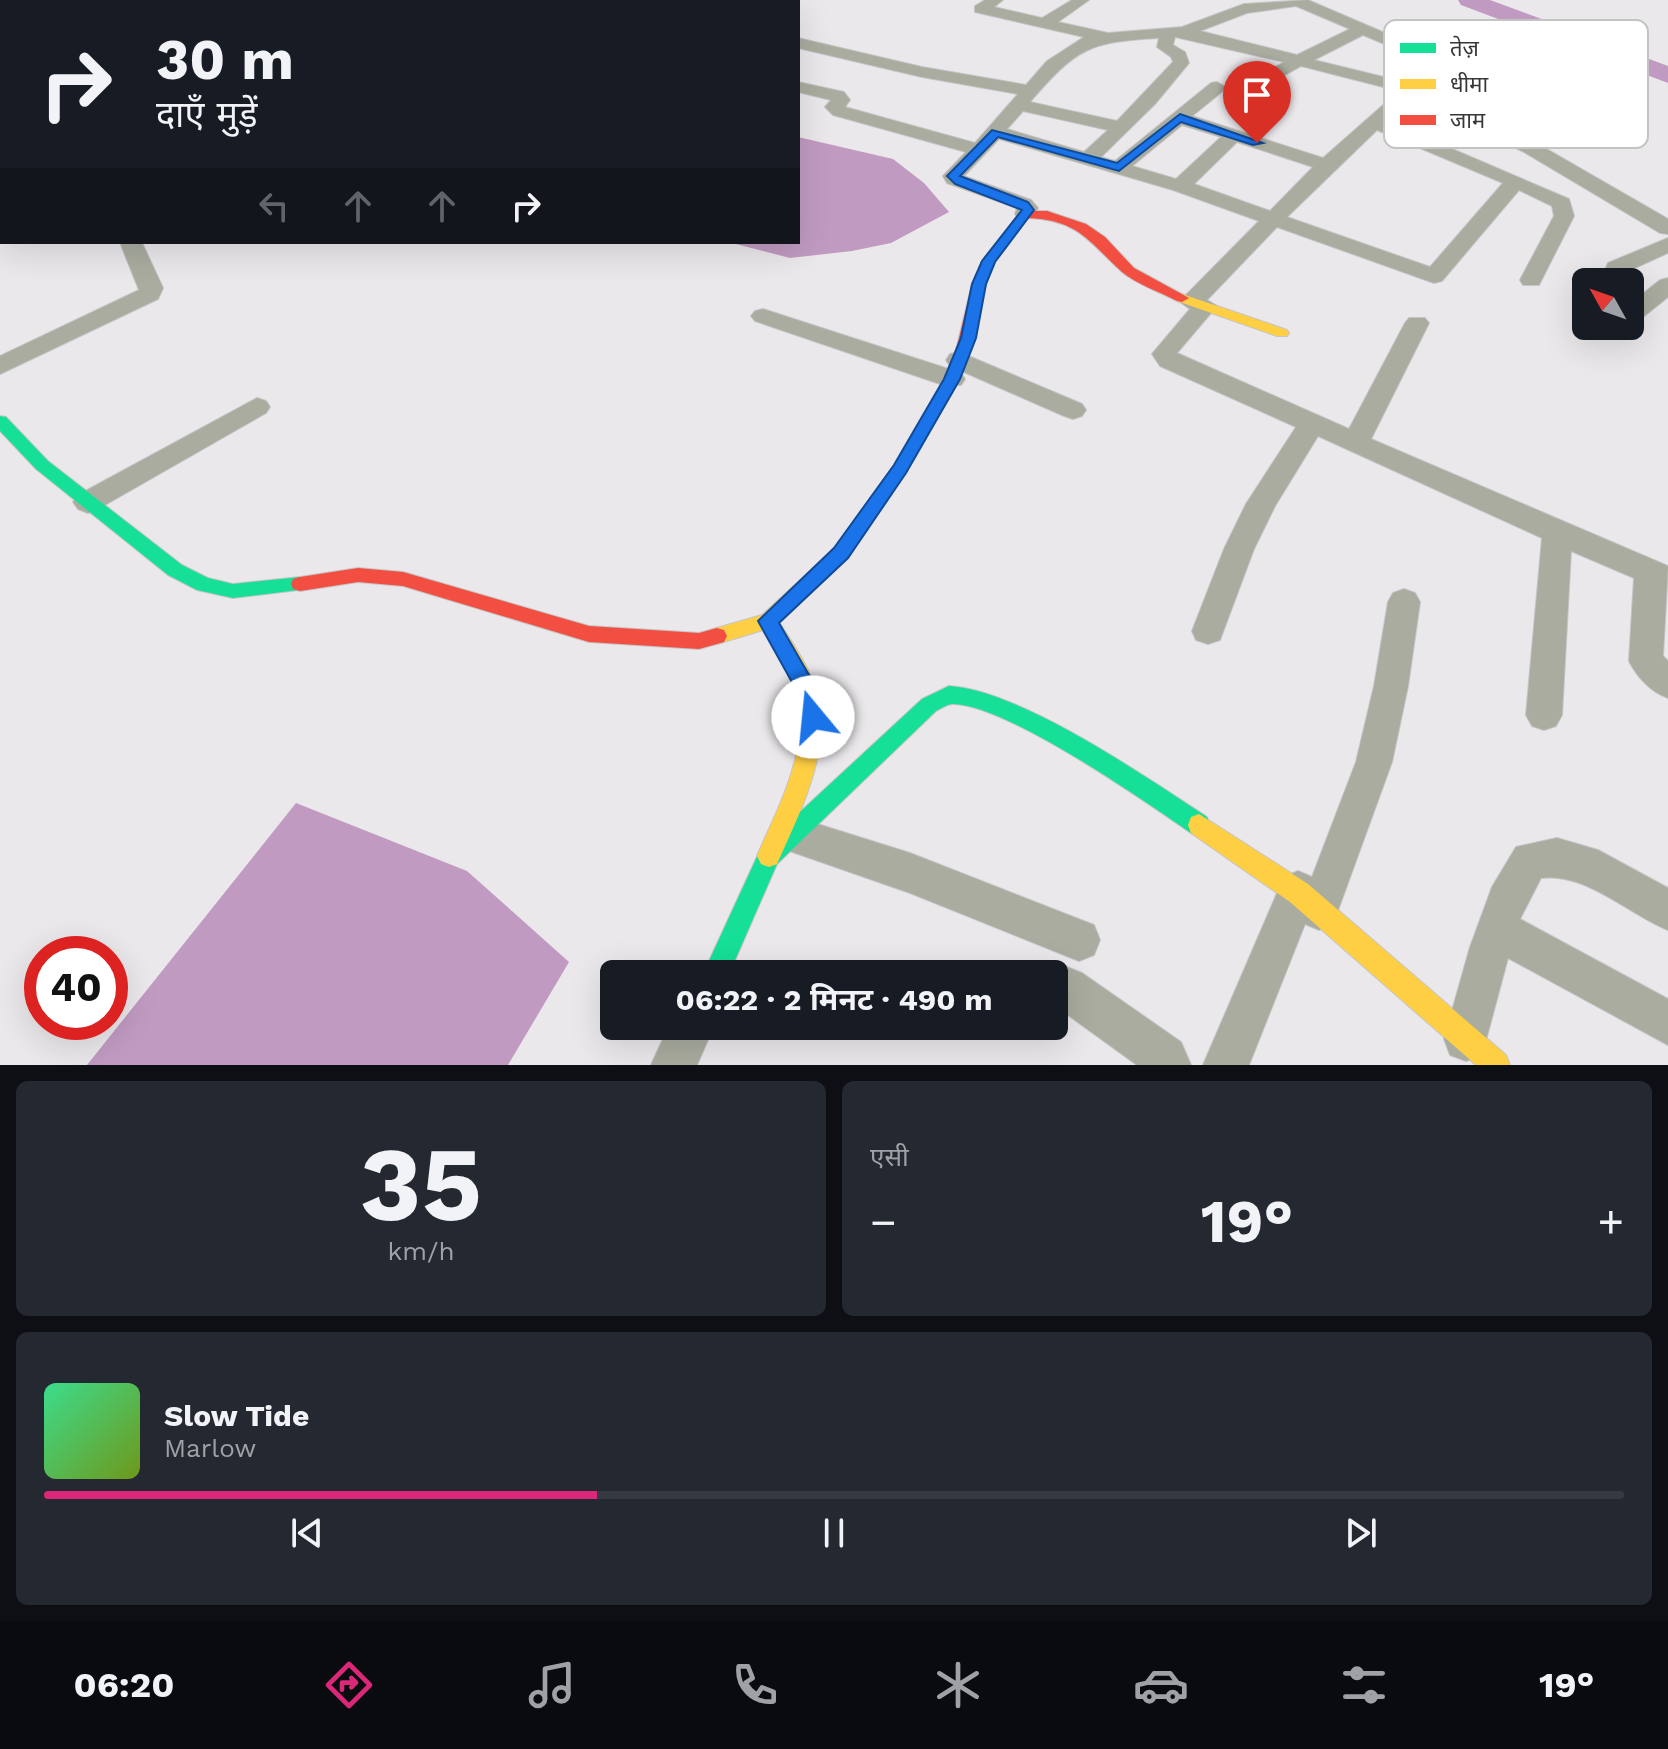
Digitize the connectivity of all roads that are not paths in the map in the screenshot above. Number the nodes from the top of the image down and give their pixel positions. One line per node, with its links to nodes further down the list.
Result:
1 (996, 0): 5 (street)
2 (1296, 1): 3 (street); 6 (street)
3 (1269, 2): 7 (street)
4 (1069, 4): 5 (street)
5 (1045, 23): 8 (street)
6 (1365, 28): 9 (street); 11 (street)
7 (1176, 33): 8 (street); 11 (street); 20 (street)
8 (1105, 37): 16 (street)
9 (1384, 37)
10 (800, 43): 16 (street)
11 (1298, 61): 12 (street); 15 (street)
12 (1384, 83)
13 (1217, 87): 18 (street)
14 (800, 88): 26 (street)
15 (1241, 94)
16 (1025, 98): 20 (street); 22 (street)
17 (1384, 112): 19 (street)
18 (1180, 118): 23 (street); 29 (street)
19 (1373, 122): 21 (street); 28 (street)
20 (1121, 127): 27 (street)
21 (1384, 127)
22 (996, 132): 26 (street); 27 (street)
23 (1234, 135): 28 (street); 31 (street)
24 (1436, 148): 30 (street)
25 (1531, 148): 34 (street)
26 (979, 150): 32 (street)
27 (1089, 158): 29 (street)
28 (1326, 165): 33 (street)
29 (1119, 167): 31 (street)
30 (1516, 181): 33 (street); 38 (street)
31 (1180, 186): 33 (street)
32 (1025, 214): 40 (street); 46 (street)
33 (1277, 218): 40 (street)
34 (1668, 228)
35 (132, 245): 45 (street)
36 (1668, 245): 37 (street)
37 (1616, 268)
38 (1531, 280)
39 (1668, 285): 41 (street)
40 (1199, 304): 44 (street); 50 (street)
41 (1644, 305)
42 (763, 316): 46 (street)
43 (1417, 323): 51 (street)
44 (1282, 333)
45 (0, 366)
46 (956, 370): 48 (street); 56 (street)
47 (257, 407): 52 (street)
48 (1073, 410)
49 (0, 421): 52 (street)
50 (1313, 422): 51 (street); 57 (street)
51 (1356, 442): 53 (street)
52 (88, 502): 56 (street)
53 (1557, 534): 54 (street); 59 (street)
54 (1659, 576): 58 (street)
55 (1404, 602): 61 (street)
56 (768, 621): 60 (street)
57 (1208, 631)
58 (1668, 683)
59 (1544, 715)
60 (781, 845): 61 (street); 64 (street); 65 (street)
61 (1309, 901): 69 (street); 72 (street)
62 (1668, 910): 63 (street)
63 (1497, 929): 67 (street); 69 (street)
64 (1079, 940)
65 (723, 960)
66 (1068, 989): 71 (street)
67 (1668, 1023)
68 (686, 1040): 70 (street)
69 (1481, 1052)
70 (674, 1065)
71 (1168, 1065)
72 (1226, 1065)

